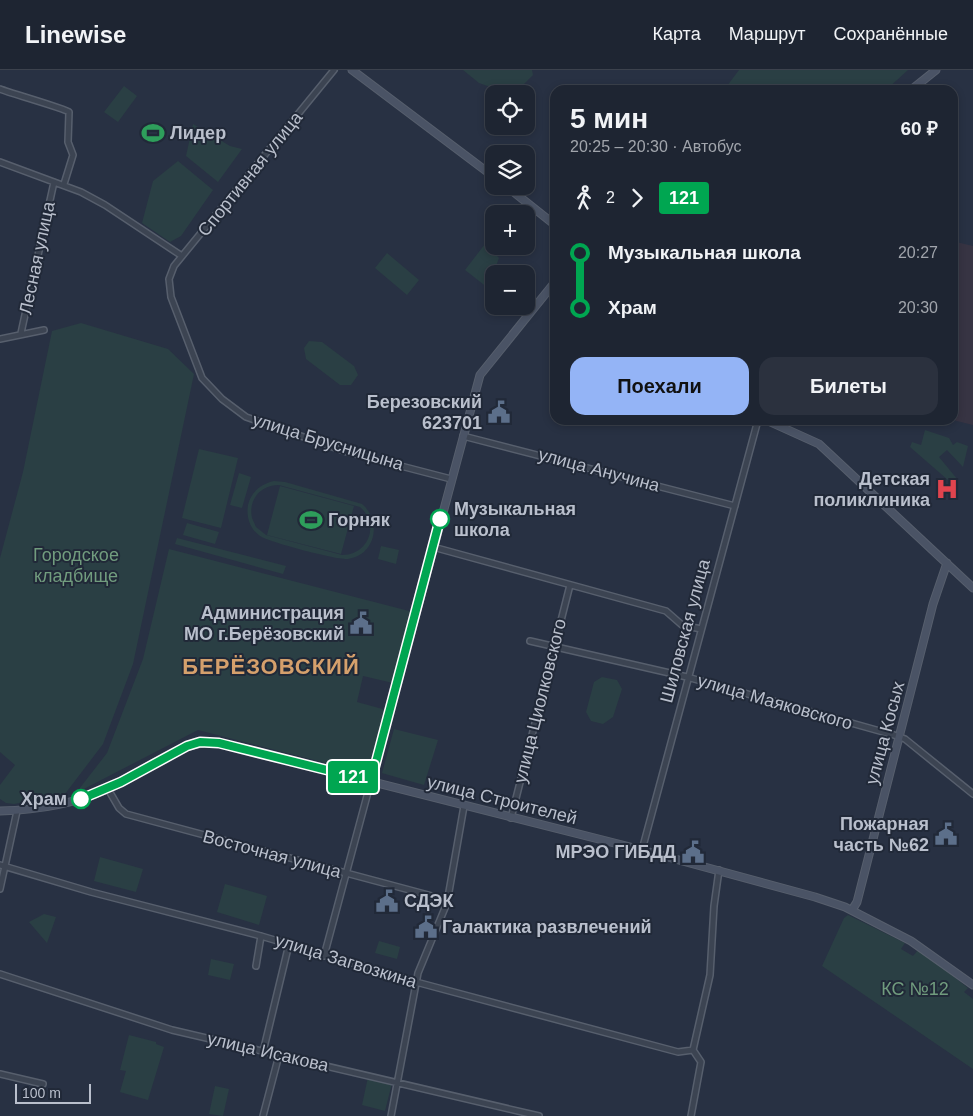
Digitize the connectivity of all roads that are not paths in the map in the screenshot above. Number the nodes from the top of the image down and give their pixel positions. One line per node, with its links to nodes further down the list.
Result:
1 (334, 70): 12 (street, Спортивная улица)
2 (352, 70): 7 (street)
3 (936, 70): 4 (street)
4 (917, 85)
5 (0, 89): 9 (street, Лесная улица)
6 (0, 162): 8 (street)
7 (485, 170)
8 (54, 182): 9 (street); 16 (street, Лесная улица)
9 (64, 184): 12 (street)
10 (518, 195): 11 (street)
11 (550, 220)
12 (182, 256): 13 (street, Спортивная улица)
13 (169, 279): 21 (street, улица Брусницына)
14 (550, 288): 20 (street)
15 (44, 330): 16 (street)
16 (21, 333): 17 (street)
17 (0, 339)
18 (757, 425): 22 (street, Шиловская улица)
19 (777, 425): 24 (street)
20 (463, 436): 21 (street); 22 (street, улица Анучина)
21 (451, 479): 23 (street)
22 (735, 506): 27 (street, Шиловская улица)
23 (433, 547): 25 (street); 32 (street)
24 (947, 563): 26 (street); 31 (street, улица Косых)
25 (570, 585): 27 (street); 29 (street, улица Циолковского)
26 (973, 588)
27 (701, 628): 30 (street, Шиловская улица)
28 (530, 641): 29 (street, улица Маяковского)
29 (554, 647): 30 (street, улица Маяковского); 38 (street, улица Циолковского)
30 (687, 677): 31 (street, улица Маяковского); 39 (street, Шиловская улица)
31 (899, 737): 34 (street, улица Маяковского); 45 (street, улица Косых)
32 (371, 781): 33 (street, улица Строителей); 35 (street, улица Строителей); 42 (street)
33 (108, 789): 37 (street, улица Строителей); 42 (street, Восточная улица)
34 (973, 794)
35 (464, 806): 38 (street, улица Строителей); 44 (street)
36 (0, 809): 37 (street, улица Строителей)
37 (15, 811): 40 (street)
38 (511, 818): 39 (street, улица Строителей)
39 (642, 850): 41 (street, улица Строителей)
40 (3, 866): 43 (street); 46 (street, улица Загвозкина)
41 (719, 870): 45 (street, улица Строителей); 53 (street)
42 (346, 873): 44 (street, Восточная улица); 48 (street)
43 (0, 889)
44 (448, 900): 51 (street)
45 (852, 910): 52 (street, улица Строителей)
46 (261, 936): 47 (street, улица Загвозкина); 49 (street)
47 (289, 944): 48 (street, улица Загвозкина); 54 (street)
48 (324, 956): 51 (street, улица Загвозкина)
49 (256, 966)
50 (0, 974): 54 (street, улица Исакова)
51 (416, 982): 53 (street, улица Загвозкина); 57 (street)
52 (973, 985)
53 (692, 1050): 62 (street)
54 (263, 1052): 55 (street, улица Исакова)
55 (279, 1055): 57 (street, улица Исакова); 59 (street)
56 (0, 1074): 58 (street)
57 (397, 1082): 60 (street); 61 (street, улица Исакова)
58 (43, 1084)
59 (263, 1116)
60 (391, 1116)
61 (539, 1116)
62 (691, 1116)

